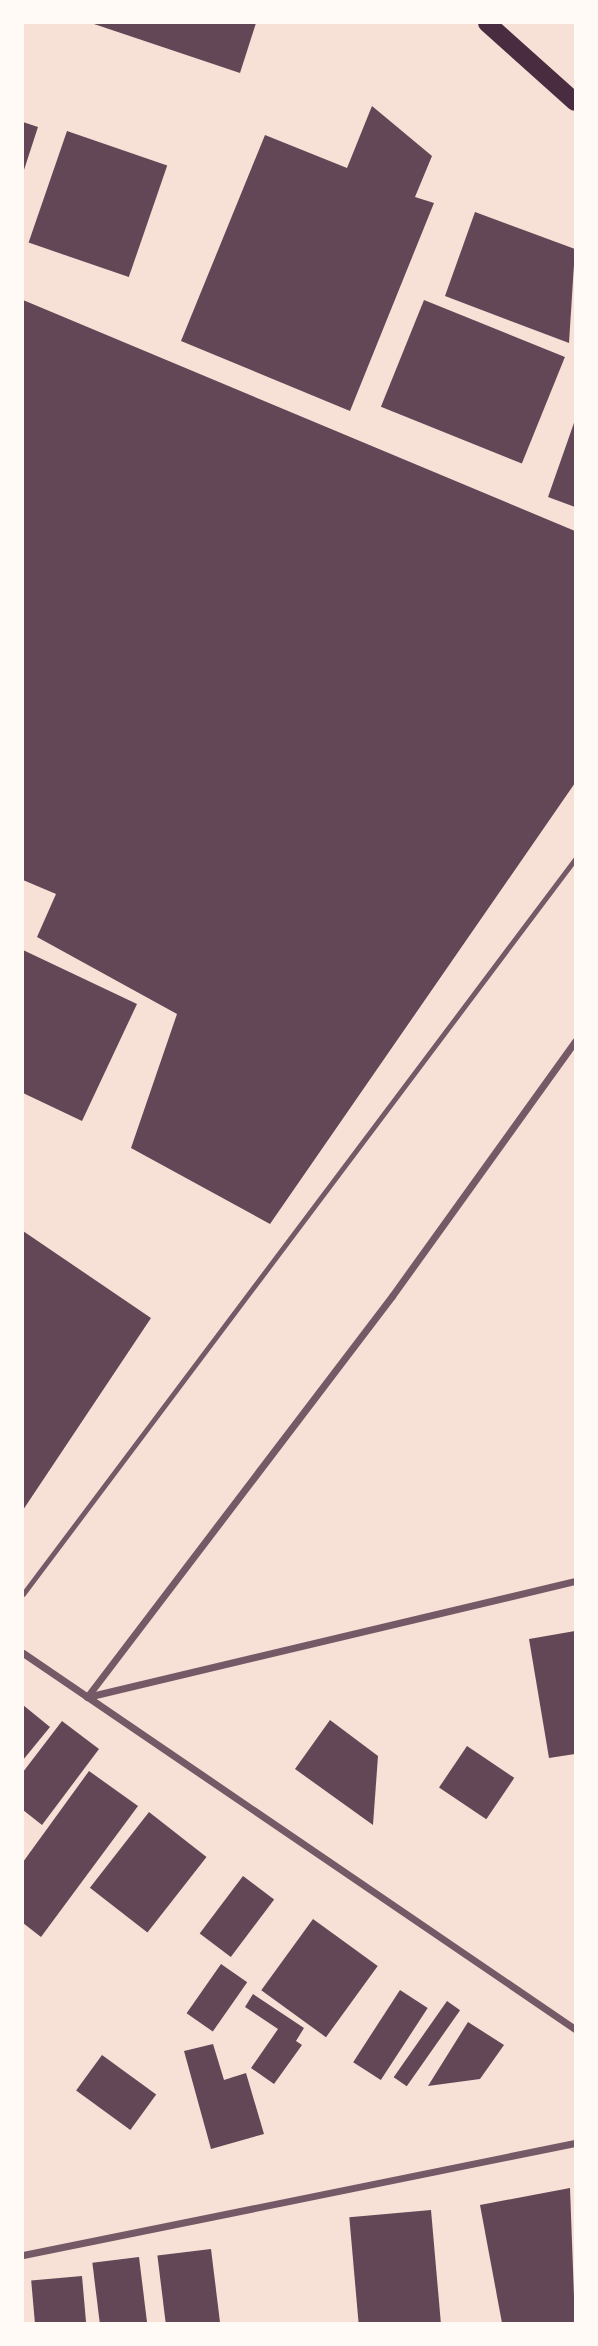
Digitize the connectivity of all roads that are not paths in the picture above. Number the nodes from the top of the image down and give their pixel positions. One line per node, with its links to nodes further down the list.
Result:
1 (487, 23): 2 (main road)
2 (575, 102)
3 (575, 859): 6 (lane)
4 (575, 1041): 8 (street)
5 (575, 1581): 8 (street)
6 (23, 1594)
7 (23, 1653): 8 (street)
8 (87, 1697): 9 (street)
9 (575, 2029)
10 (575, 2143): 11 (street)
11 (23, 2255)

